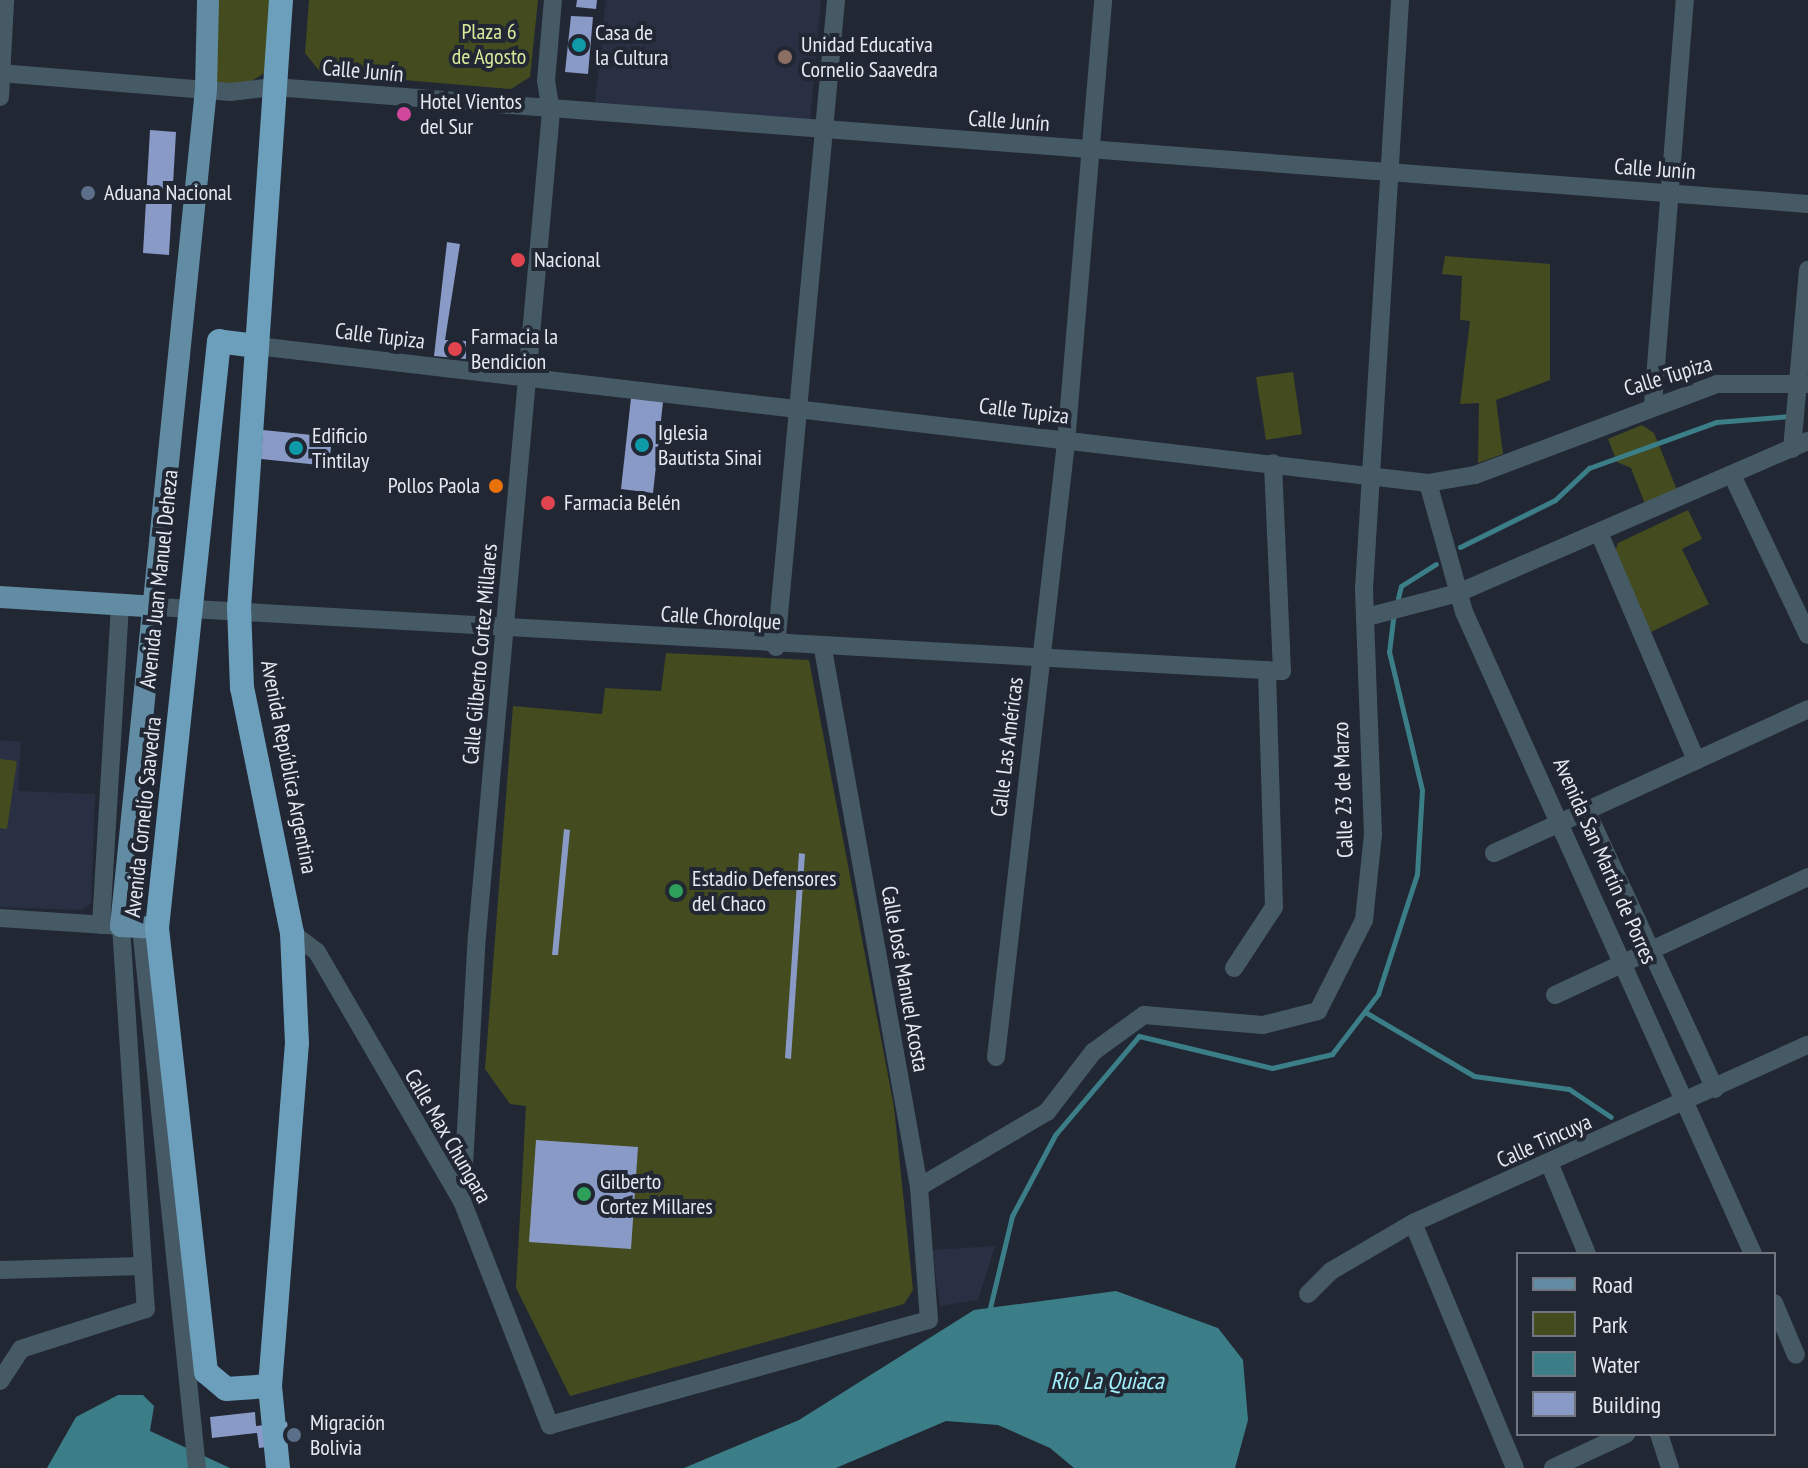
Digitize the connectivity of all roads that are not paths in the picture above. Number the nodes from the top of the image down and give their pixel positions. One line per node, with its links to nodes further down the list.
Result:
1 (5, 0): 10 (street)
2 (193, 0): 12 (main road, Avenida Juan Manuel Deheza)
3 (208, 0): 12 (main road, Avenida Juan Manuel Deheza)
4 (281, 0): 11 (highway, Avenida República Argentina)
5 (553, 0): 14 (street, Calle Gilberto Cortez Millares)
6 (836, 0): 15 (street)
7 (1103, 0): 16 (street, Calle Las Américas)
8 (1400, 0): 17 (street, Calle 23 de Marzo)
9 (1685, 0): 18 (street)
10 (1, 73): 12 (street, Calle Junín); 13 (street)
11 (274, 87): 12 (street, Calle Junín); 14 (street, Calle Junín); 22 (highway, Avenida República Argentina)
12 (206, 89): 38 (main road, Avenida Juan Manuel Deheza)
13 (0, 97)
14 (551, 112): 15 (street, Calle Junín); 23 (street, Calle Gilberto Cortez Millares)
15 (826, 132): 16 (street, Calle Junín); 26 (street)
16 (1086, 151): 17 (street, Calle Junín); 27 (street, Calle Las Américas)
17 (1392, 174): 18 (street, Calle Junín); 30 (street, Calle 23 de Marzo)
18 (1672, 194): 19 (street, Calle Junín); 25 (street)
19 (1808, 204)
20 (1808, 270): 24 (street)
21 (219, 341): 22 (highway, Calle Tupiza); 36 (highway, Avenida Cornelio Saavedra)
22 (257, 346): 23 (street, Calle Tupiza); 39 (highway, Avenida República Argentina)
23 (526, 381): 26 (street, Calle Tupiza); 41 (street, Calle Gilberto Cortez Millares)
24 (1805, 385): 25 (street, Calle Tupiza); 28 (street)
25 (1653, 404): 32 (street, Calle Tupiza)
26 (801, 410): 27 (street, Calle Tupiza); 43 (street)
27 (1066, 443): 29 (street, Calle Tupiza); 45 (street, Calle Las Américas)
28 (1800, 445): 31 (street)
29 (1273, 463): 30 (street, Calle Tupiza); 46 (street)
30 (1372, 475): 32 (street, Calle Tupiza); 40 (street, Calle 23 de Marzo)
31 (1732, 475): 33 (street); 42 (street)
32 (1428, 483): 34 (street, Avenida San Martín de Porres)
33 (1600, 535): 34 (street); 48 (street)
34 (1458, 593): 40 (street); 50 (street, Avenida San Martín de Porres)
35 (0, 597): 37 (main road)
36 (191, 605): 38 (street, Calle Chorolque); 39 (street, Calle Chorolque); 54 (highway, Avenida Cornelio Saavedra)
37 (120, 606): 38 (main road); 54 (street, Avenida Juan Manuel Deheza)
38 (157, 607): 54 (main road, Avenida Juan Manuel Deheza)
39 (239, 608): 41 (street, Calle Chorolque); 55 (highway, Avenida República Argentina)
40 (1367, 617): 65 (street, Calle 23 de Marzo)
41 (508, 627): 43 (street, Calle Chorolque); 66 (street, Calle Gilberto Cortez Millares)
42 (1808, 635)
43 (776, 647): 44 (street, Calle Chorolque)
44 (823, 649): 45 (street, Calle Chorolque); 65 (street, Calle José Manuel Acosta)
45 (1042, 659): 46 (street, Calle Chorolque); 61 (street, Calle Las Américas)
46 (1274, 671): 58 (street)
47 (1808, 709): 48 (street)
48 (1696, 760): 49 (street)
49 (1587, 812): 50 (street); 56 (street, Avenida San Martín de Porres)
50 (1562, 823): 51 (street); 57 (street, Avenida San Martín de Porres)
51 (1494, 853)
52 (1808, 877): 56 (street)
53 (0, 918): 54 (street)
54 (130, 926): 70 (street, Avenida Juan Manuel Deheza); 76 (highway, Avenida Cornelio Saavedra); 81 (street)
55 (292, 933): 66 (street, Calle Max Chungara); 76 (highway, Avenida República Argentina)
56 (1647, 948): 57 (street); 62 (street, Avenida San Martín de Porres)
57 (1623, 959): 59 (street); 63 (street, Avenida San Martín de Porres)
58 (1234, 968)
59 (1555, 995)
60 (1808, 1045): 62 (street, Calle Tincuya)
61 (996, 1057)
62 (1715, 1089): 63 (street, Calle Tincuya)
63 (1687, 1101): 64 (street, Calle Tincuya); 69 (street, Avenida San Martín de Porres)
64 (1550, 1165): 67 (street, Calle Tincuya); 68 (street)
65 (919, 1187): 77 (street, Calle José Manuel Acosta)
66 (462, 1201): 77 (street, Calle Max Chungara)
67 (1413, 1223): 72 (street, Calle Tincuya); 82 (street)
68 (1586, 1252)
69 (1752, 1252)
70 (142, 1266): 71 (street); 75 (street, Avenida Juan Manuel Deheza)
71 (0, 1270)
72 (1308, 1294)
73 (1776, 1308): 74 (street)
74 (1796, 1355)
75 (0, 1381)
76 (270, 1386): 80 (highway, Avenida República Argentina)
77 (550, 1425)
78 (1622, 1436): 83 (street)
79 (1660, 1436): 84 (street)
80 (277, 1462)
81 (197, 1468)
82 (1515, 1468)
83 (1553, 1468)
84 (1670, 1468)

